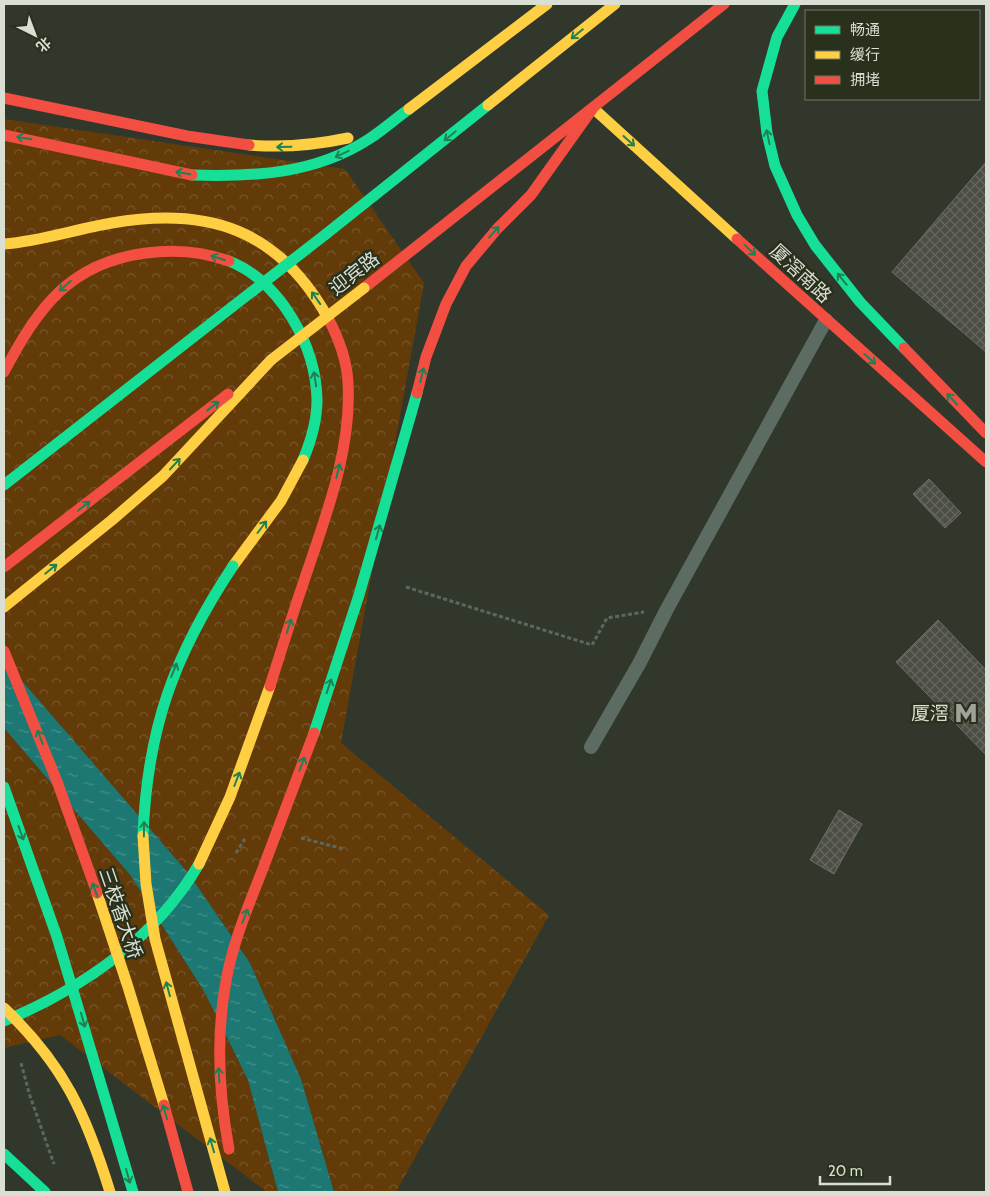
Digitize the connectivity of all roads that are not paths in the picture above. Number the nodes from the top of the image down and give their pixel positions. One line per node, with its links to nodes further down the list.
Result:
1 (547, 4): 7 (main road)
2 (616, 4): 15 (main road, one-way to 15, bridge)
3 (724, 4): 6 (main road, 迎宾路)
4 (795, 4): 13 (main road, 厦滘南路, one-way to 4)
5 (4, 98): 7 (main road, one-way to 5)
6 (593, 108): 10 (main road, 厦滘南路, one-way to 10); 11 (main road, 迎宾路, bridge); 24 (main road, one-way to 6, bridge)
7 (397, 118): 8 (main road, one-way to 8)
8 (4, 135)
9 (9, 244): 22 (main road, one-way to 9)
10 (826, 320): 14 (main road, 厦滘南路, one-way to 14); 19 (lane)
11 (271, 360): 16 (main road, 迎宾路, one-way to 11); 17 (main road, one-way to 11)
12 (4, 372): 29 (main road, one-way to 12, bridge)
13 (986, 434)
14 (986, 462)
15 (4, 485)
16 (4, 568)
17 (8, 603)
18 (4, 651): 28 (main road, 三枝香大桥, one-way to 18, bridge)
19 (591, 747)
20 (4, 787): 27 (main road, one-way to 27, bridge)
21 (4, 1008): 26 (main road, bridge)
22 (4, 1021)
23 (4, 1154): 25 (main road)
24 (231, 1158)
25 (45, 1192)
26 (110, 1192)
27 (133, 1192)
28 (188, 1192)
29 (225, 1192)

